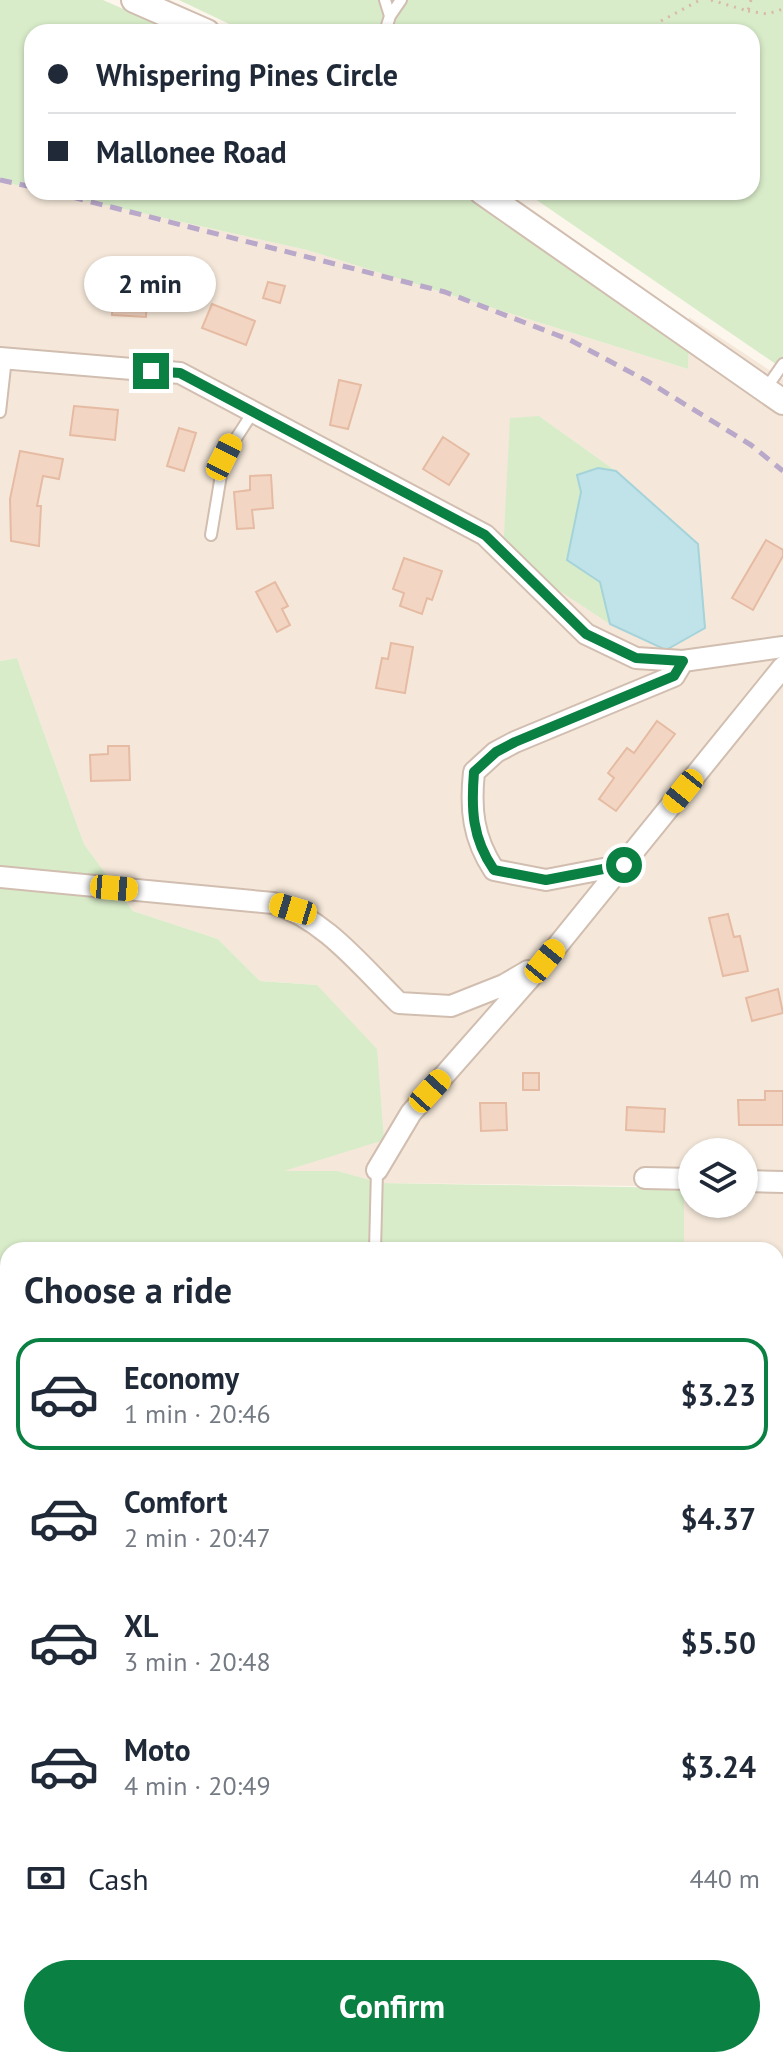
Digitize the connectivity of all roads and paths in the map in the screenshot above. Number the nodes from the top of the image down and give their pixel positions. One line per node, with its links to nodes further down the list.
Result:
1 (134, 0): 11 (street)
2 (385, 0): 9 (lane)
3 (401, 0): 9 (lane)
4 (700, 0): 10 (path)
5 (711, 0): 8 (path)
6 (751, 0): 8 (path)
7 (783, 9): 8 (path)
8 (748, 11)
9 (390, 16): 12 (lane)
10 (661, 21)
11 (189, 24)
12 (388, 24)
13 (493, 200): 16 (street)
14 (3, 358): 17 (lane); 18 (street)
15 (783, 364): 16 (lane)
16 (774, 396)
17 (0, 412)
18 (253, 412): 19 (lane); 21 (street)
19 (211, 535)
20 (783, 647): 21 (street)
21 (683, 661): 23 (street)
22 (783, 667): 23 (street)
23 (624, 865): 25 (street)
24 (0, 877): 25 (street)
25 (545, 961): 26 (street)
26 (377, 1170): 31 (lane)
27 (645, 1178): 28 (street)
28 (678, 1179)
29 (758, 1181): 30 (street)
30 (783, 1182)
31 (375, 1242)

